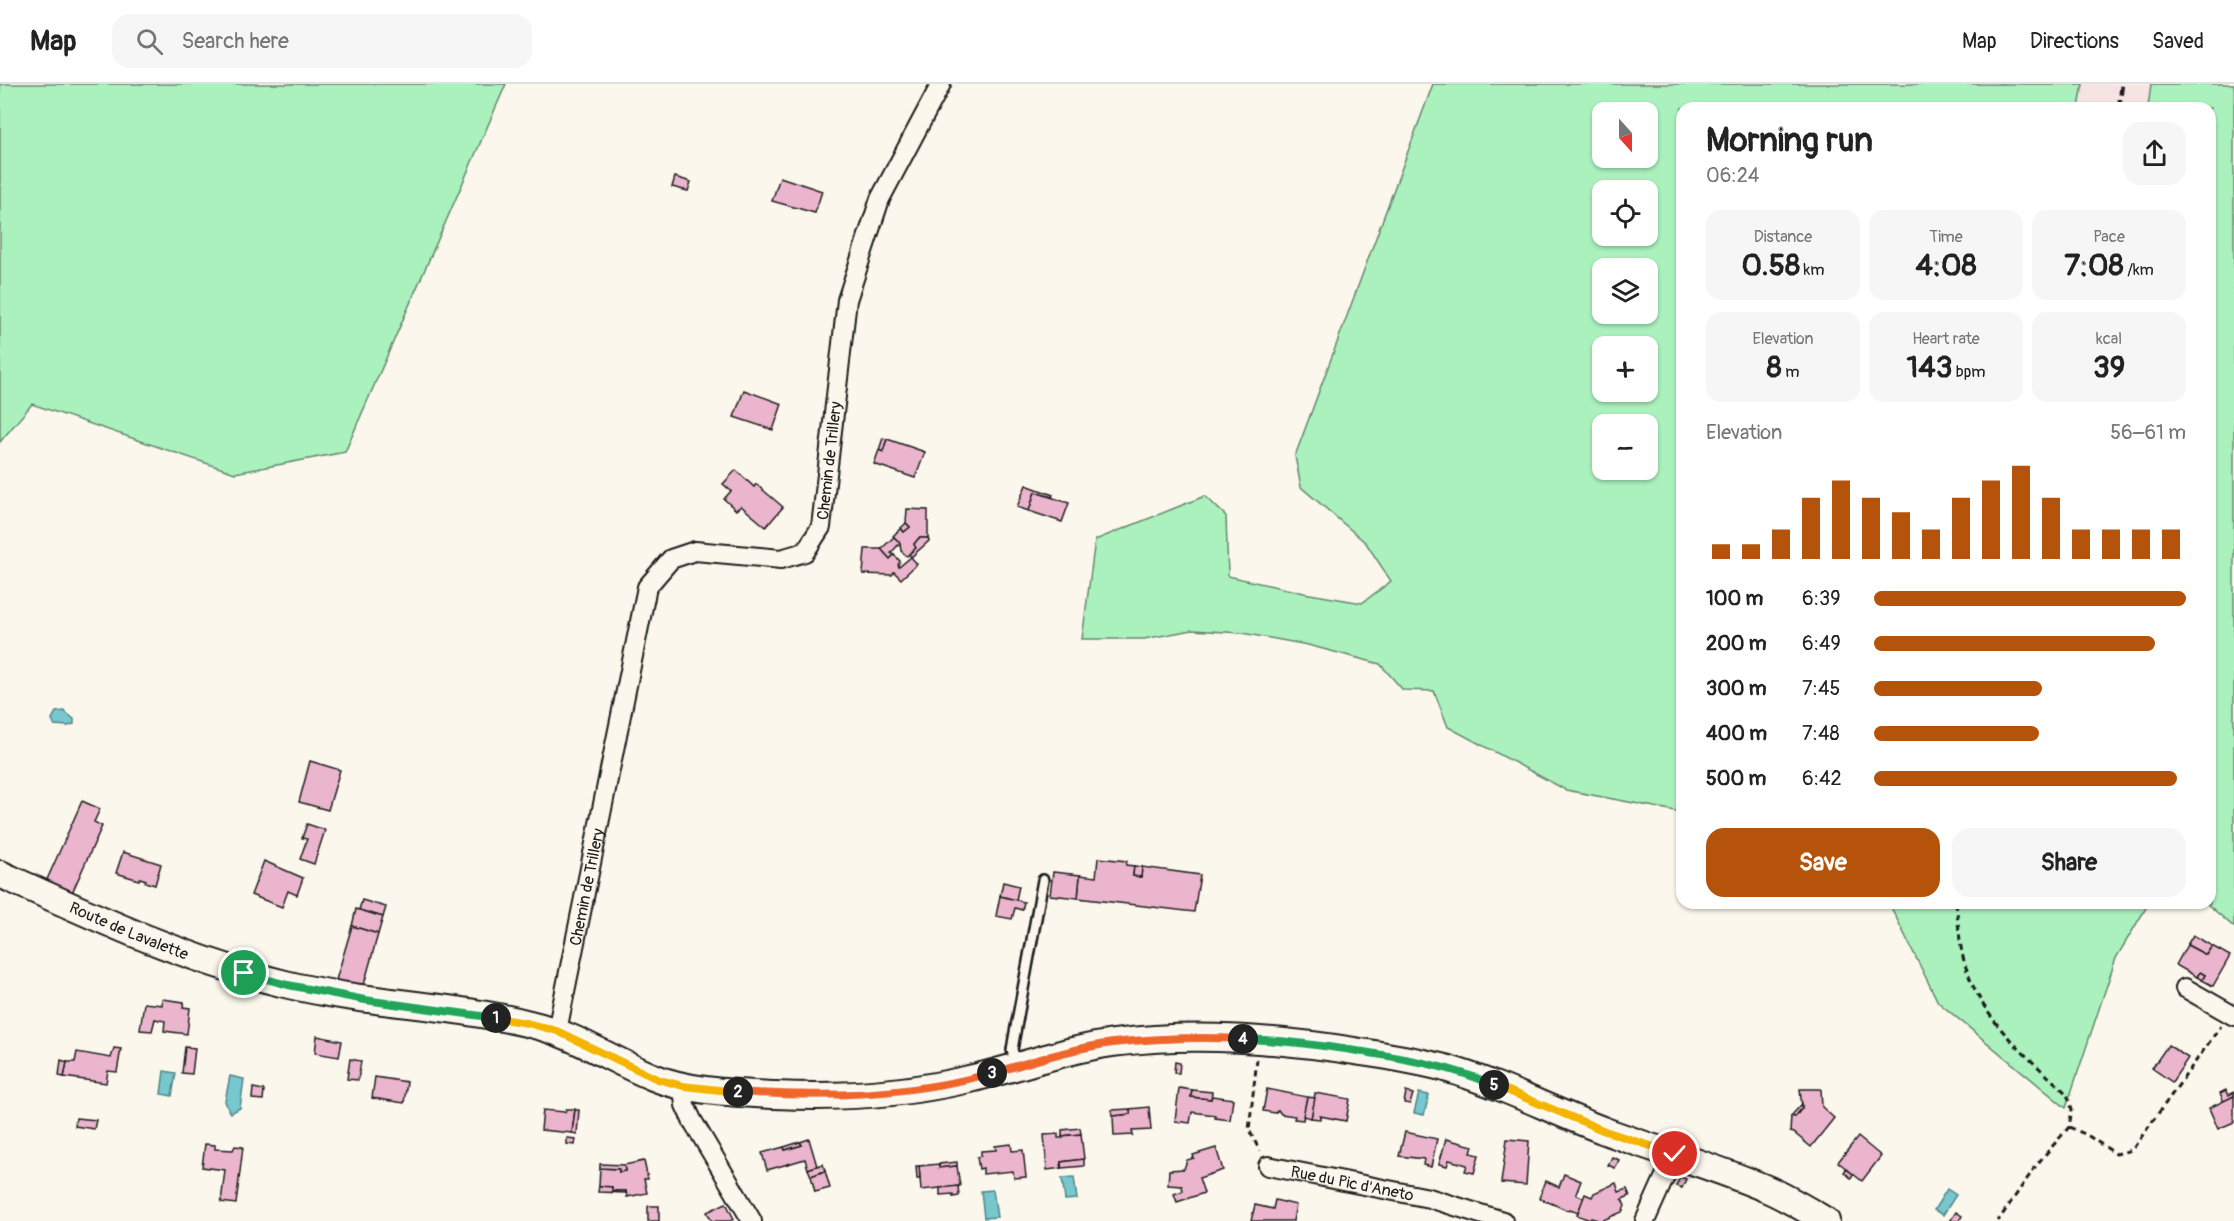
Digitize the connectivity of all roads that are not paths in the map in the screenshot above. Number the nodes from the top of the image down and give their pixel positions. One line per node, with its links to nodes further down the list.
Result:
1 (941, 84): 6 (street, Chemin de Trillery)
2 (0, 874): 6 (street, Route de Lavalette)
3 (1042, 880): 7 (lane)
4 (2185, 988): 5 (street)
5 (2232, 1015)
6 (557, 1031): 8 (street, Route de Lavalette)
7 (1017, 1066): 8 (street, Route de Lavalette); 9 (street, Route de Lavalette)
8 (683, 1086): 11 (street)
9 (1675, 1154): 13 (street); 14 (street, Route de Lavalette)
10 (1268, 1166): 12 (street, Rue du Pic d'Aneto)
11 (752, 1221)
12 (1503, 1221)
13 (1645, 1221)
14 (1826, 1221)

